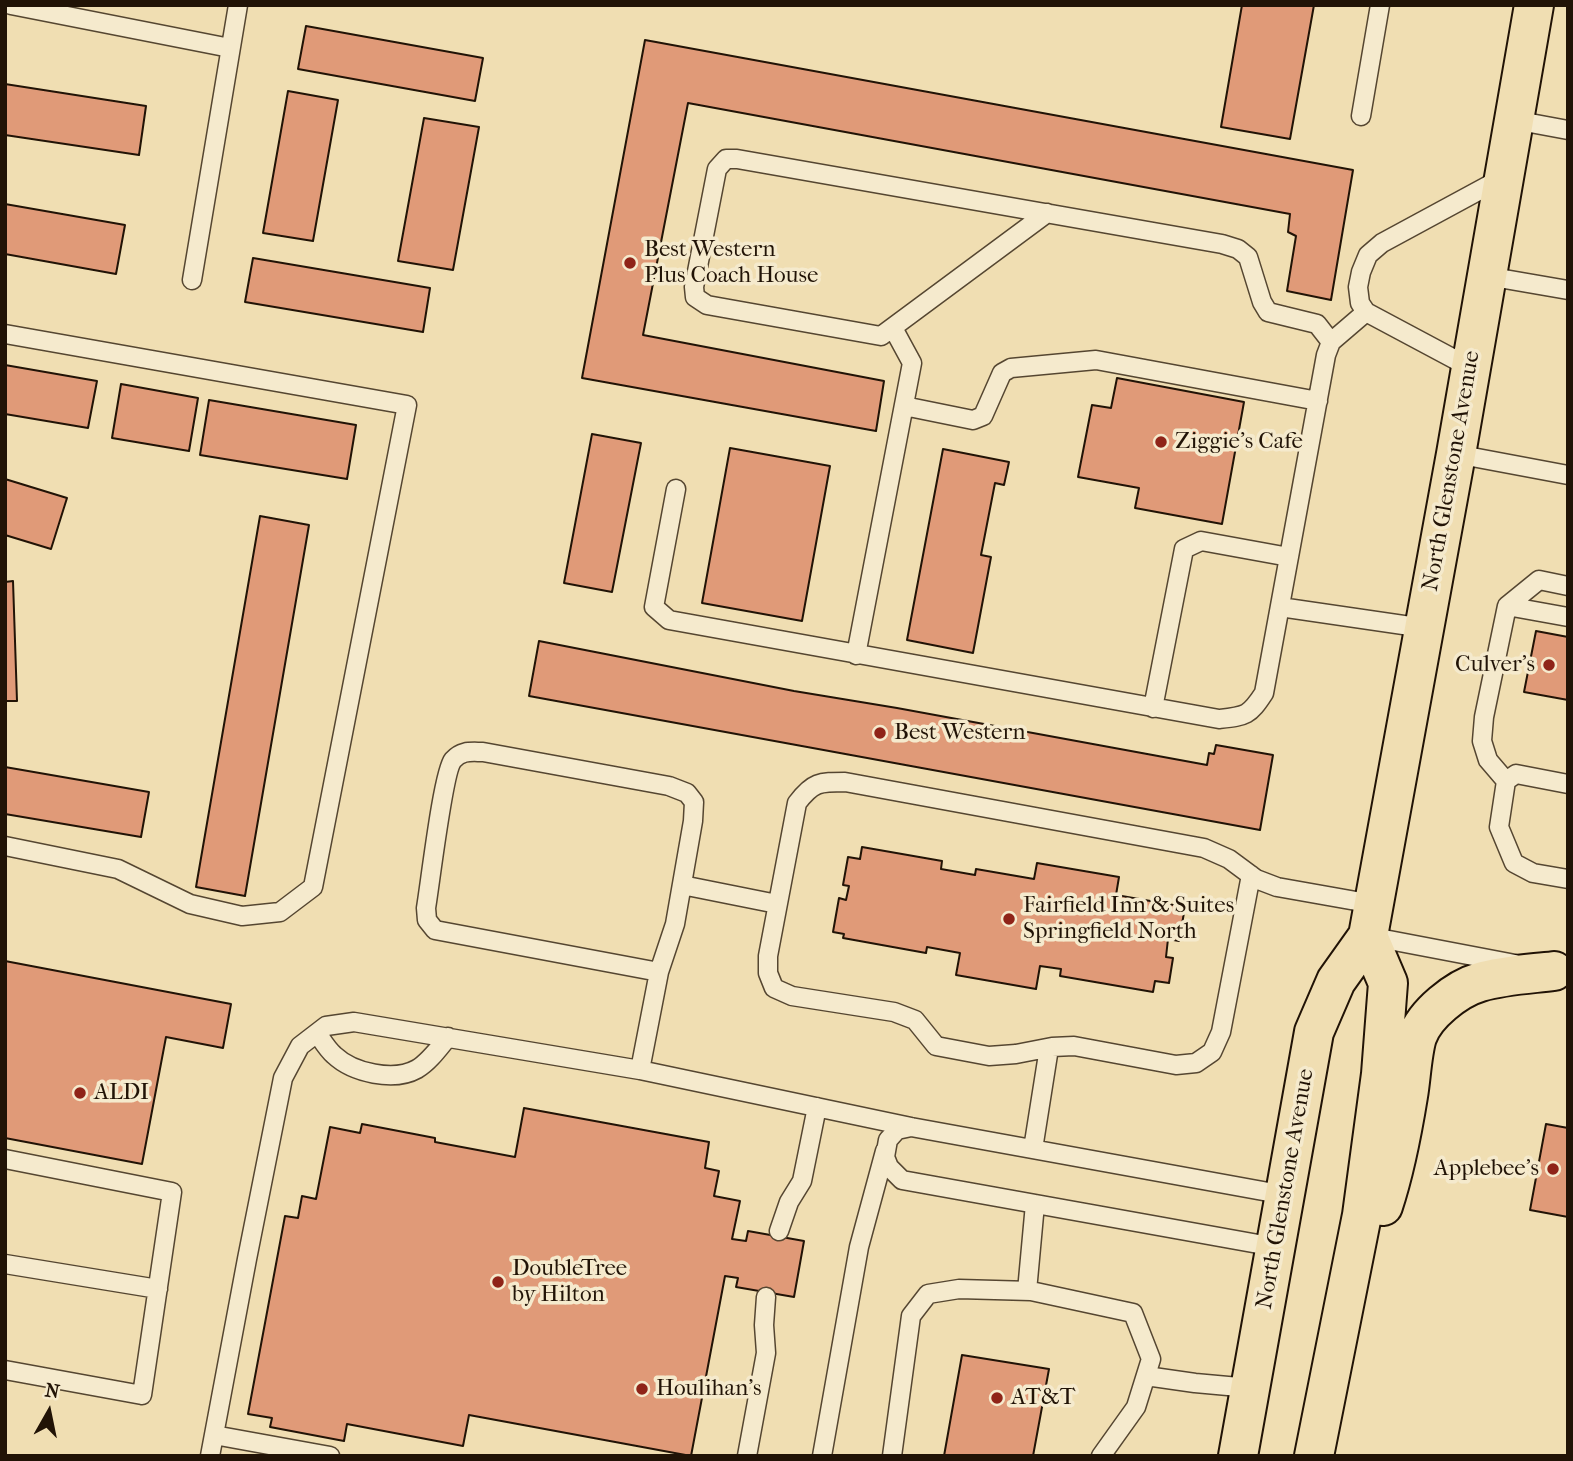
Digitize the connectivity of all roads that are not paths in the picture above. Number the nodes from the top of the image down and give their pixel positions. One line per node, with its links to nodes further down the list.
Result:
1 (10, 5): 5 (lane)
2 (238, 5): 5 (lane)
3 (1380, 5): 6 (lane)
4 (1534, 5): 7 (main road, North Glenstone Avenue)
5 (230, 48): 12 (lane)
6 (1361, 116)
7 (1514, 120): 8 (lane); 9 (main road, North Glenstone Avenue)
8 (1568, 130)
9 (1504, 177): 11 (main road, North Glenstone Avenue); 14 (lane)
10 (1046, 214): 15 (lane); 15 (lane); 17 (lane)
11 (1486, 275): 13 (lane); 18 (main road, North Glenstone Avenue)
12 (192, 280)
13 (1568, 290)
14 (1366, 313): 17 (lane); 18 (lane)
15 (893, 328): 20 (lane)
16 (5, 334): 34 (lane)
17 (1331, 342): 19 (lane)
18 (1471, 368): 21 (main road, North Glenstone Avenue)
19 (1318, 401): 20 (lane); 24 (lane)
20 (904, 406): 30 (lane)
21 (1456, 454): 22 (lane); 29 (main road, North Glenstone Avenue)
22 (1568, 475)
23 (676, 489): 30 (lane)
24 (1289, 557): 27 (lane); 31 (lane)
25 (1568, 586): 26 (lane)
26 (1507, 606): 28 (lane); 32 (lane)
27 (1280, 607): 29 (lane); 31 (lane)
28 (1568, 617)
29 (1424, 628): 39 (main road, North Glenstone Avenue)
30 (856, 655): 31 (lane)
31 (1153, 708)
32 (1506, 781): 33 (lane); 36 (lane)
33 (1568, 784)
34 (5, 846)
35 (1251, 875): 38 (lane); 39 (lane); 44 (lane)
36 (1568, 879)
37 (681, 885): 38 (lane); 40 (lane); 40 (lane)
38 (777, 904): 44 (lane)
39 (1371, 920): 41 (lane); 51 (main road, North Glenstone Avenue); 59 (main road)
40 (659, 972): 45 (lane)
41 (1561, 972): 59 (main road)
42 (317, 1033): 43 (lane); 43 (lane); 63 (lane)
43 (448, 1037): 45 (lane)
44 (1049, 1048): 49 (lane)
45 (640, 1070): 46 (lane)
46 (817, 1107): 47 (lane); 53 (lane)
47 (911, 1126): 48 (lane); 49 (lane)
48 (888, 1140): 52 (lane); 67 (lane)
49 (1033, 1149): 51 (lane)
50 (5, 1159): 56 (lane)
51 (1285, 1195): 54 (main road, North Glenstone Avenue)
52 (1035, 1204): 54 (lane); 57 (lane)
53 (779, 1231)
54 (1275, 1247): 62 (main road, North Glenstone Avenue)
55 (5, 1264): 56 (lane)
56 (158, 1289): 60 (lane)
57 (1027, 1291): 61 (lane); 68 (lane)
58 (766, 1297): 66 (lane)
59 (1345, 1302): 72 (main road)
60 (5, 1370)
61 (1146, 1376): 62 (lane); 69 (lane)
62 (1250, 1388): 70 (main road); 71 (main road, North Glenstone Avenue)
63 (214, 1435): 64 (lane); 65 (lane)
64 (210, 1456)
65 (330, 1456)
66 (747, 1456)
67 (822, 1456)
68 (892, 1456)
69 (1101, 1456)
70 (1210, 1456)
71 (1238, 1456)
72 (1314, 1456)

